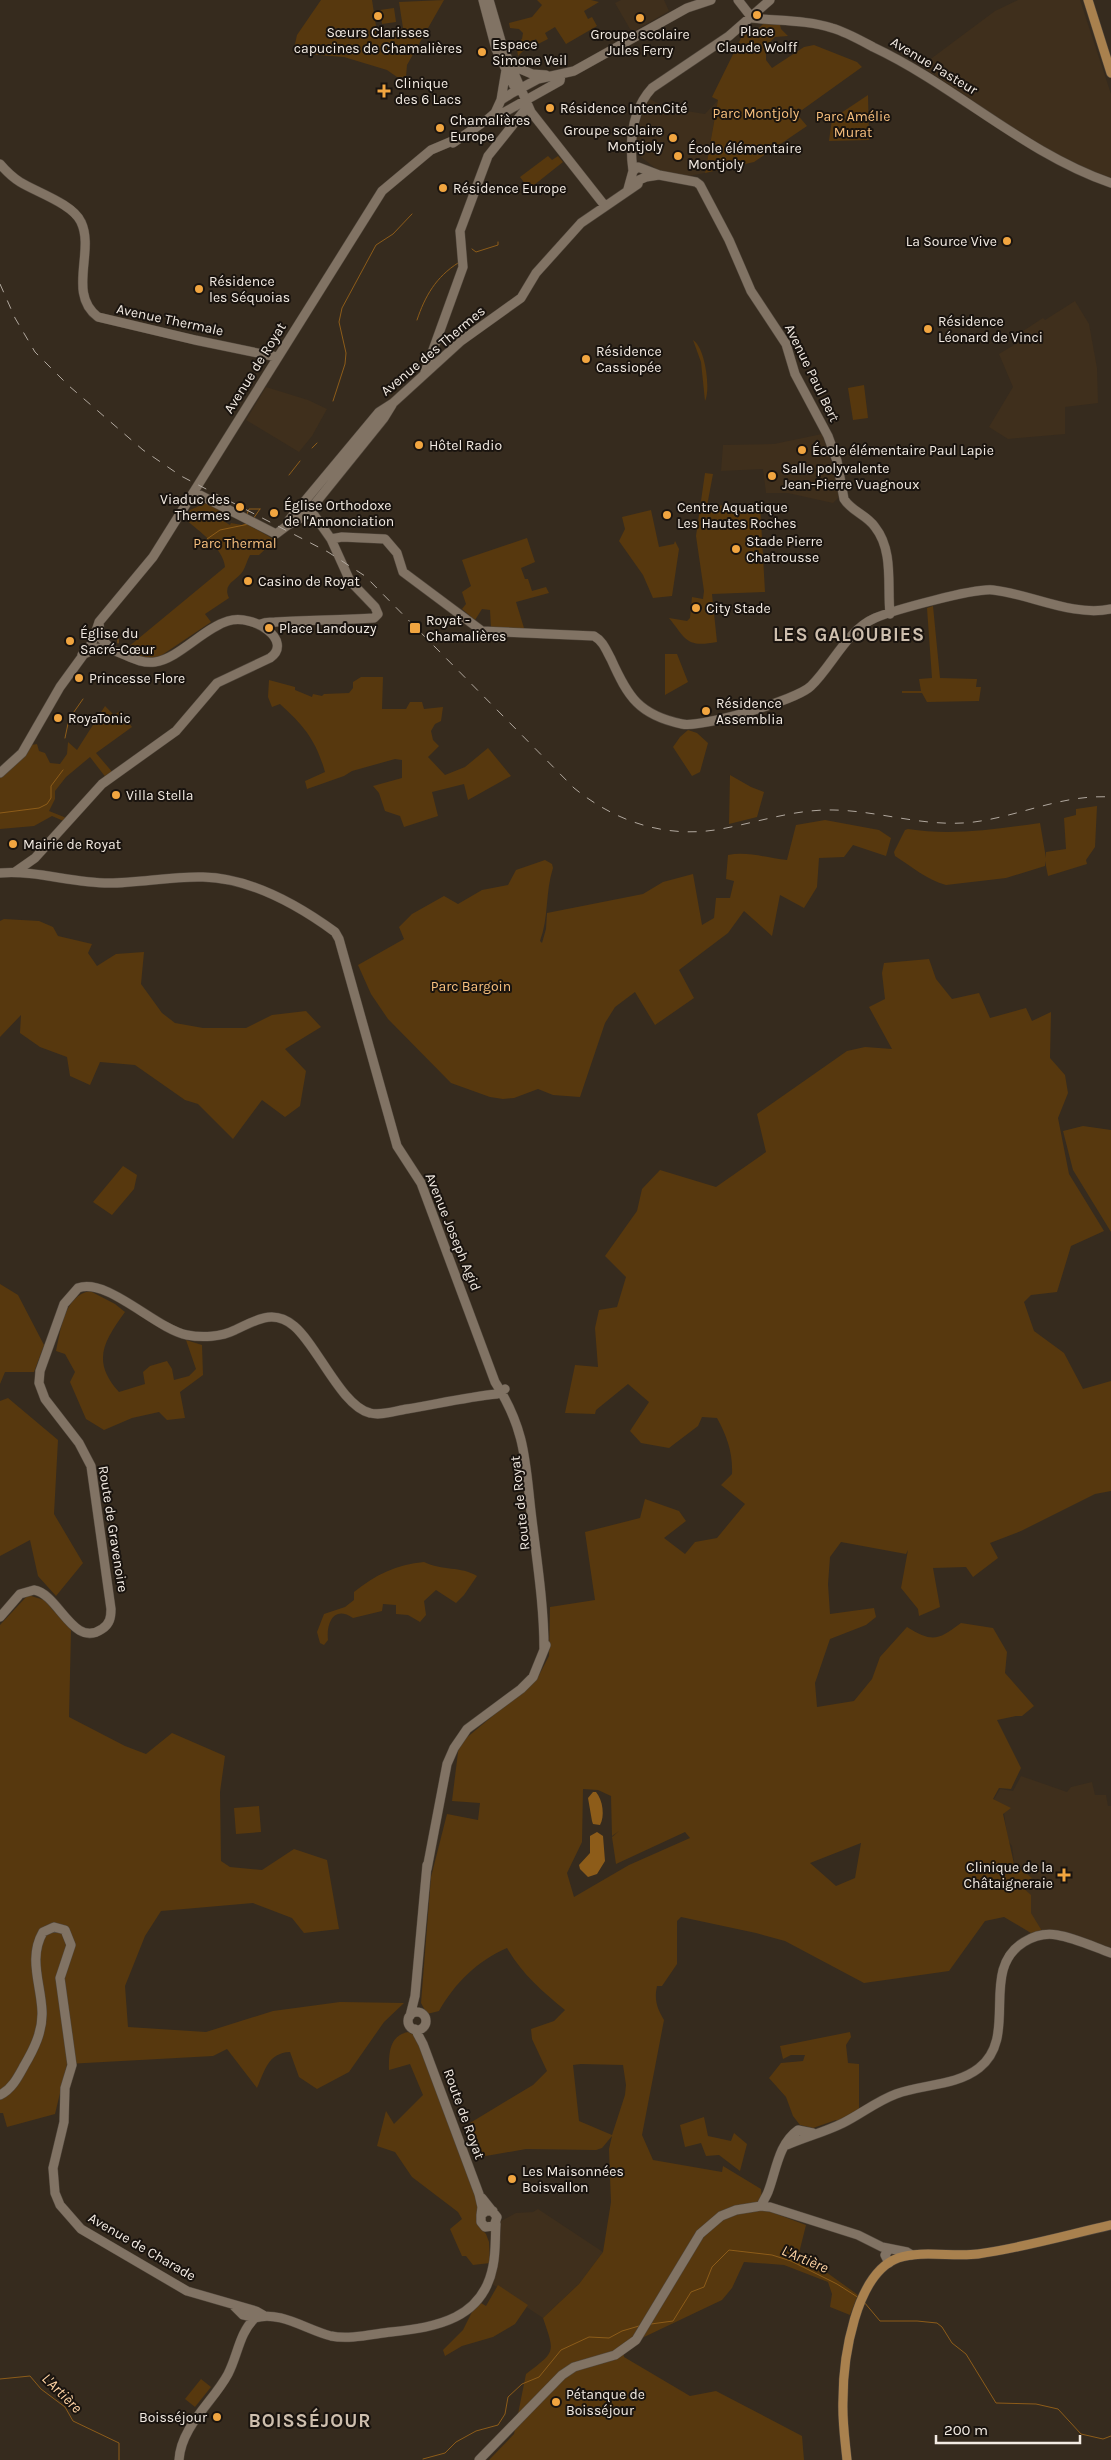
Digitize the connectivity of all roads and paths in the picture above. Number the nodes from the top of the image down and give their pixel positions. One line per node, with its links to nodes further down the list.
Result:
1 (483, 0): 8 (main road)
2 (490, 0): 8 (main road)
3 (711, 0): 10 (main road, Avenue de Royat)
4 (738, 0): 7 (main road)
5 (770, 0): 7 (main road, Avenue des Thermes)
6 (1088, 0): 9 (main road)
7 (752, 18): 17 (main road, Avenue des Thermes); 18 (main road, Avenue Pasteur)
8 (508, 67): 11 (main road); 12 (main road); 13 (main road)
9 (1111, 73)
10 (561, 75): 11 (main road, Avenue de Royat); 14 (main road, Avenue de Royat)
11 (551, 76): 12 (main road, Avenue de Royat)
12 (521, 88): 13 (main road, Avenue de Royat); 14 (main road)
13 (501, 100): 15 (main road, Avenue de Royat)
14 (528, 103): 15 (main road, Avenue de Royat); 19 (main road); 20 (main road)
15 (495, 112): 21 (main road, Avenue de Royat)
16 (0, 164): 21 (main road, Avenue Thermale)
17 (639, 173): 19 (main road, Avenue des Thermes); 28 (main road, Avenue Paul Bert)
18 (1111, 183)
19 (605, 206): 20 (main road, Avenue des Thermes)
20 (435, 360): 22 (main road, Avenue des Thermes)
21 (275, 361): 23 (main road, Avenue de Royat)
22 (393, 403): 24 (main road); 25 (main road, Avenue des Thermes)
23 (193, 494): 25 (main road); 32 (main road, Avenue de Royat)
24 (312, 512): 25 (main road); 26 (main road)
25 (288, 525)
26 (331, 539): 28 (main road); 29 (main road)
27 (1111, 609): 28 (main road)
28 (890, 614)
29 (275, 623): 30 (main road); 31 (main road)
30 (262, 624): 31 (main road); 32 (main road)
31 (268, 632): 34 (main road)
32 (98, 643): 33 (main road)
33 (0, 773)
34 (34, 867): 35 (main road); 36 (main road, Avenue Joseph Agid)
35 (0, 873)
36 (497, 1389): 37 (main road, Route de Gravenoire); 39 (main road, Route de Royat)
37 (0, 1617)
38 (1111, 1953): 45 (main road)
39 (415, 1996): 40 (main road, Route de Royat); 41 (main road, Route de Royat)
40 (420, 2013): 41 (main road); 42 (main road, Route de Royat)
41 (410, 2016): 42 (main road)
42 (419, 2028): 44 (main road, Route de Royat)
43 (0, 2095): 55 (main road, Avenue de Charade)
44 (479, 2194): 46 (main road, Route de Royat); 47 (main road, Route de Royat)
45 (765, 2206): 52 (main road); 60 (main road)
46 (492, 2211): 47 (main road); 48 (main road)
47 (481, 2216): 50 (main road)
48 (496, 2224): 50 (main road); 51 (main road)
49 (1111, 2225): 53 (main road)
50 (485, 2227): 51 (main road)
51 (495, 2245): 57 (main road)
52 (887, 2249): 53 (main road); 54 (main road)
53 (912, 2256): 54 (main road)
54 (894, 2261): 61 (main road)
55 (225, 2301): 56 (main road, Avenue de Charade); 57 (main road, Avenue de Charade)
56 (243, 2315): 57 (main road, Avenue de Charade); 58 (main road)
57 (259, 2316): 58 (main road)
58 (245, 2331): 59 (main road)
59 (179, 2460)
60 (479, 2460)
61 (847, 2460)

